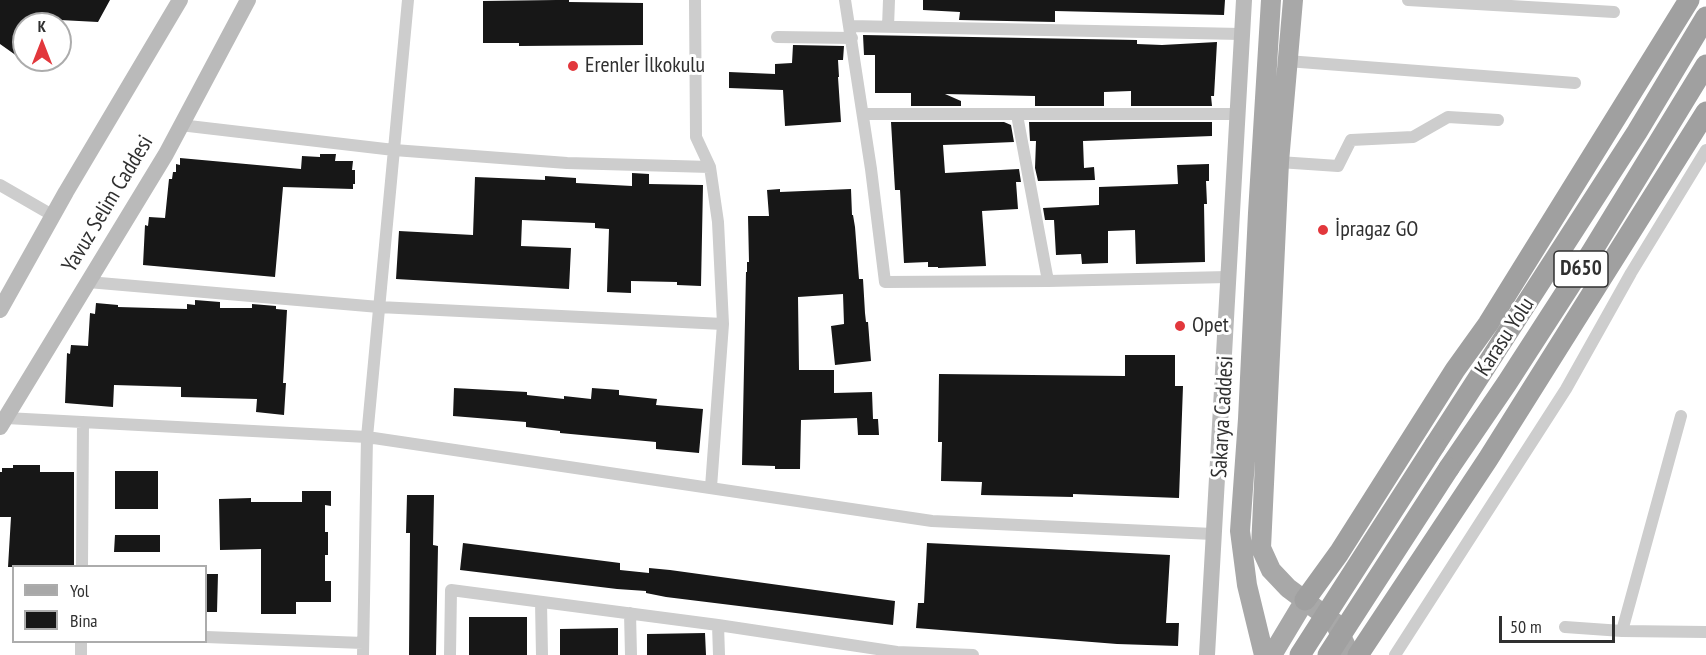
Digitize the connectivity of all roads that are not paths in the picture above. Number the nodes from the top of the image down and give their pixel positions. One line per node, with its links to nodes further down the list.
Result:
1 (180, 0): 32 (main road, Yavuz Selim Caddesi)
2 (248, 0): 26 (main road, Yavuz Selim Caddesi)
3 (408, 0): 27 (street)
4 (695, 0): 30 (street)
5 (845, 0): 15 (street)
6 (889, 0): 14 (street)
7 (1244, 0): 16 (main road)
8 (1270, 0): 62 (main road, Sakarya Caddesi)
9 (1293, 0): 18 (main road, Sakarya Caddesi)
10 (1408, 0): 12 (street)
11 (1689, 0): 46 (highway)
12 (1614, 12)
13 (1706, 17): 64 (highway, Karasu Yolu / D650, bridge)
14 (888, 27): 15 (street); 16 (street)
15 (851, 32): 17 (street); 22 (street)
16 (1241, 34): 23 (main road)
17 (777, 38)
18 (1287, 61): 20 (street); 29 (main road, Sakarya Caddesi)
19 (1706, 65): 65 (highway, Karasu Yolu / D650, bridge)
20 (1575, 83)
21 (1706, 112): 67 (highway)
22 (863, 114): 24 (street); 34 (street)
23 (1237, 114): 24 (street); 33 (main road)
24 (1017, 115): 34 (street)
25 (1498, 120): 29 (street)
26 (180, 125): 27 (street); 35 (main road, Yavuz Selim Caddesi)
27 (394, 150): 30 (street); 36 (street)
28 (1706, 150): 68 (street)
29 (1279, 162): 46 (main road, Sakarya Caddesi)
30 (710, 168): 38 (street)
31 (0, 185): 32 (street)
32 (52, 215): 37 (main road, Yavuz Selim Caddesi)
33 (1228, 277): 34 (street); 44 (main road)
34 (1048, 281)
35 (88, 282): 36 (street); 40 (main road, Yavuz Selim Caddesi)
36 (379, 308): 38 (street); 42 (street)
37 (0, 310)
38 (723, 324): 43 (street)
39 (1681, 416): 51 (street)
40 (3, 422): 41 (street)
41 (83, 422): 42 (street); 45 (street)
42 (367, 437): 43 (street); 54 (street)
43 (711, 487): 44 (street)
44 (1213, 534): 61 (main road)
45 (82, 565)
46 (1305, 600): 63 (main road); 66 (main road, Sakarya Caddesi)
47 (541, 602): 48 (street); 56 (street); 57 (street)
48 (630, 613): 49 (street); 58 (street)
49 (718, 625): 55 (street); 59 (street)
50 (1565, 627): 51 (street)
51 (1622, 631): 52 (street)
52 (1706, 632)
53 (207, 638): 54 (street)
54 (363, 649)
55 (897, 653): 60 (street)
56 (450, 655)
57 (542, 655)
58 (631, 655)
59 (719, 655)
60 (973, 655)
61 (1207, 655)
62 (1264, 655)
63 (1272, 655)
64 (1300, 655)
65 (1328, 655)
66 (1350, 655)
67 (1358, 655)
68 (1395, 655)

